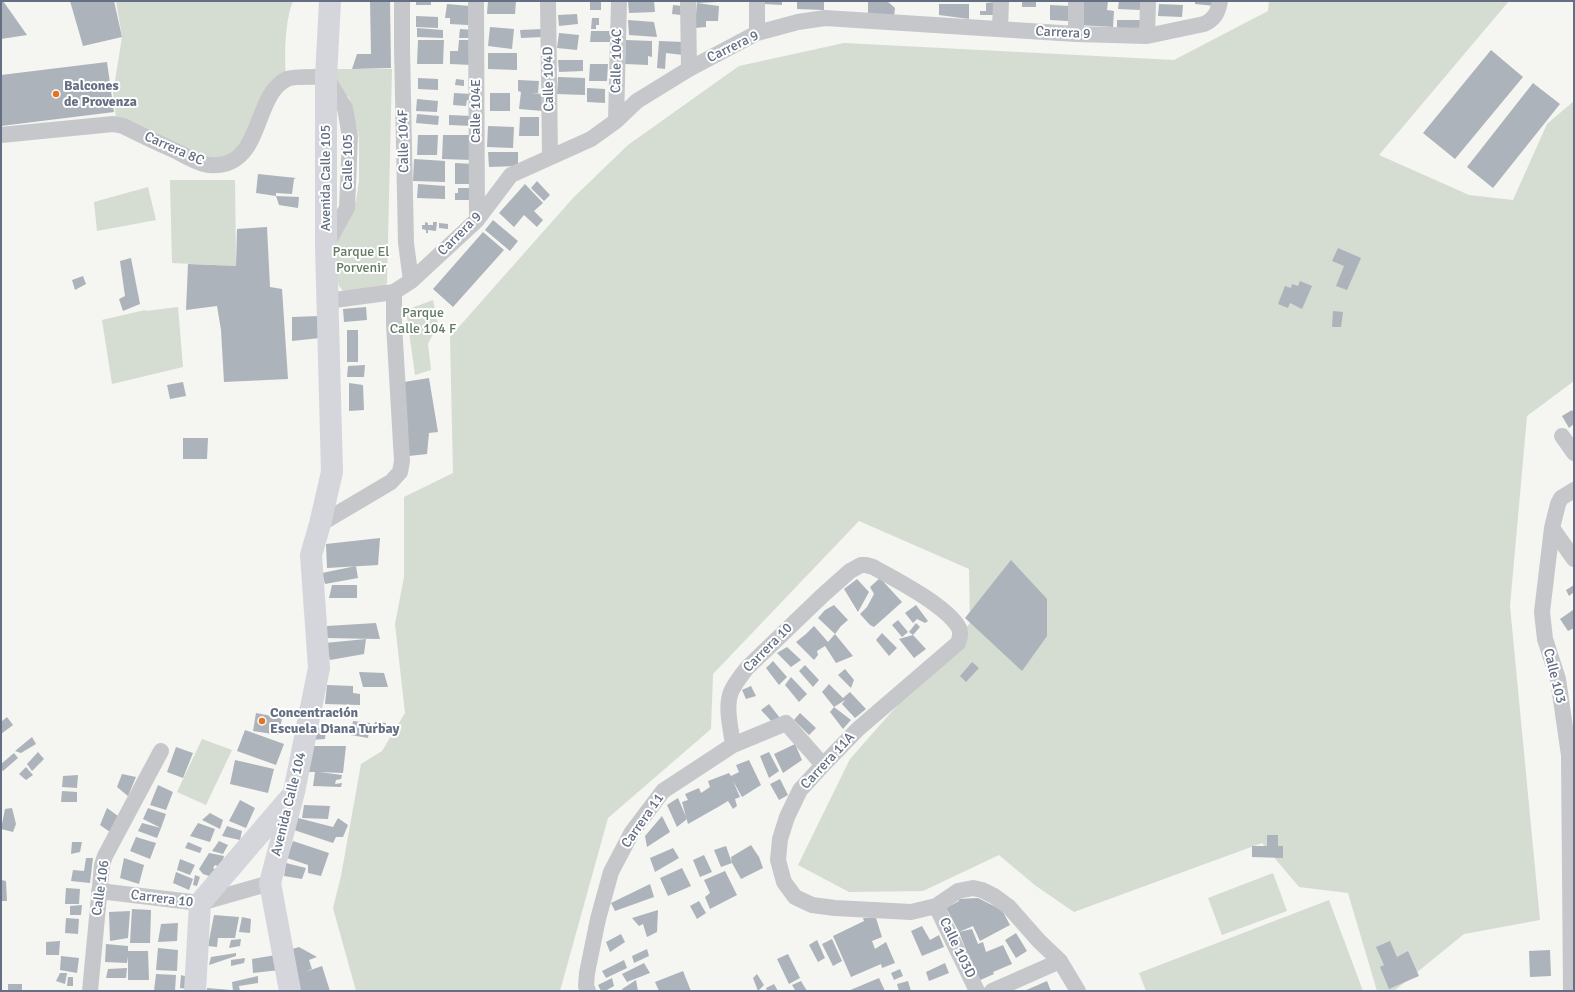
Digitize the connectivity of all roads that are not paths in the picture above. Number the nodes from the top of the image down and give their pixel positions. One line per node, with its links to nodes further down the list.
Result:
1 (330, 1): 17 (main road, Avenida Calle 105)
2 (402, 1): 22 (street, Calle 104F)
3 (476, 1): 21 (street, Calle 104E)
4 (548, 1): 20 (street, Calle 104D)
5 (619, 1): 18 (street, Calle 104C)
6 (688, 1): 16 (street)
7 (757, 1): 13 (street)
8 (1001, 1): 12 (street)
9 (1076, 1): 14 (street)
10 (1148, 1): 15 (street)
11 (1220, 1): 15 (street, Carrera 9)
12 (1000, 29): 13 (street, Carrera 9); 14 (street, Carrera 9)
13 (757, 33): 16 (street, Carrera 9)
14 (1076, 34): 15 (street, Carrera 9)
15 (1147, 36)
16 (689, 69): 18 (street, Carrera 9)
17 (326, 77): 19 (street, Carrera 8C); 24 (main road, Avenida Calle 105)
18 (616, 121): 20 (street, Carrera 9)
19 (1, 135)
20 (550, 158): 21 (street, Carrera 9)
21 (477, 220): 22 (street, Carrera 9)
22 (411, 281): 23 (street, Carrera 9)
23 (394, 292): 24 (street, Carrera 9); 29 (street)
24 (327, 301): 28 (main road, Avenida Calle 105)
25 (1562, 436): 26 (street)
26 (1574, 453)
27 (1574, 490): 30 (street, Calle 103)
28 (325, 498): 29 (main road, Avenida Calle 104)
29 (320, 524): 36 (main road, Avenida Calle 104)
30 (1552, 528): 31 (street); 49 (street, Calle 103)
31 (1574, 559)
32 (952, 618): 33 (street, Carrera 10); 35 (street, Carrera 11A)
33 (733, 745): 35 (street, Carrera 11); 42 (street, Carrera 11)
34 (161, 751): 38 (street, Calle 106)
35 (823, 765): 40 (street, Carrera 11A)
36 (294, 792): 37 (main road, Avenida Calle 104); 39 (main road)
37 (270, 883): 39 (street, Carrera 10); 45 (main road, Avenida Calle 104)
38 (99, 890): 39 (street, Carrera 10); 43 (street, Calle 106)
39 (200, 903): 44 (main road)
40 (936, 906): 41 (street); 46 (street, Calle 103D)
41 (1060, 961): 47 (street); 48 (street)
42 (587, 989)
43 (90, 991)
44 (195, 991)
45 (290, 991)
46 (978, 991)
47 (992, 991)
48 (1078, 991)
49 (1571, 991)

